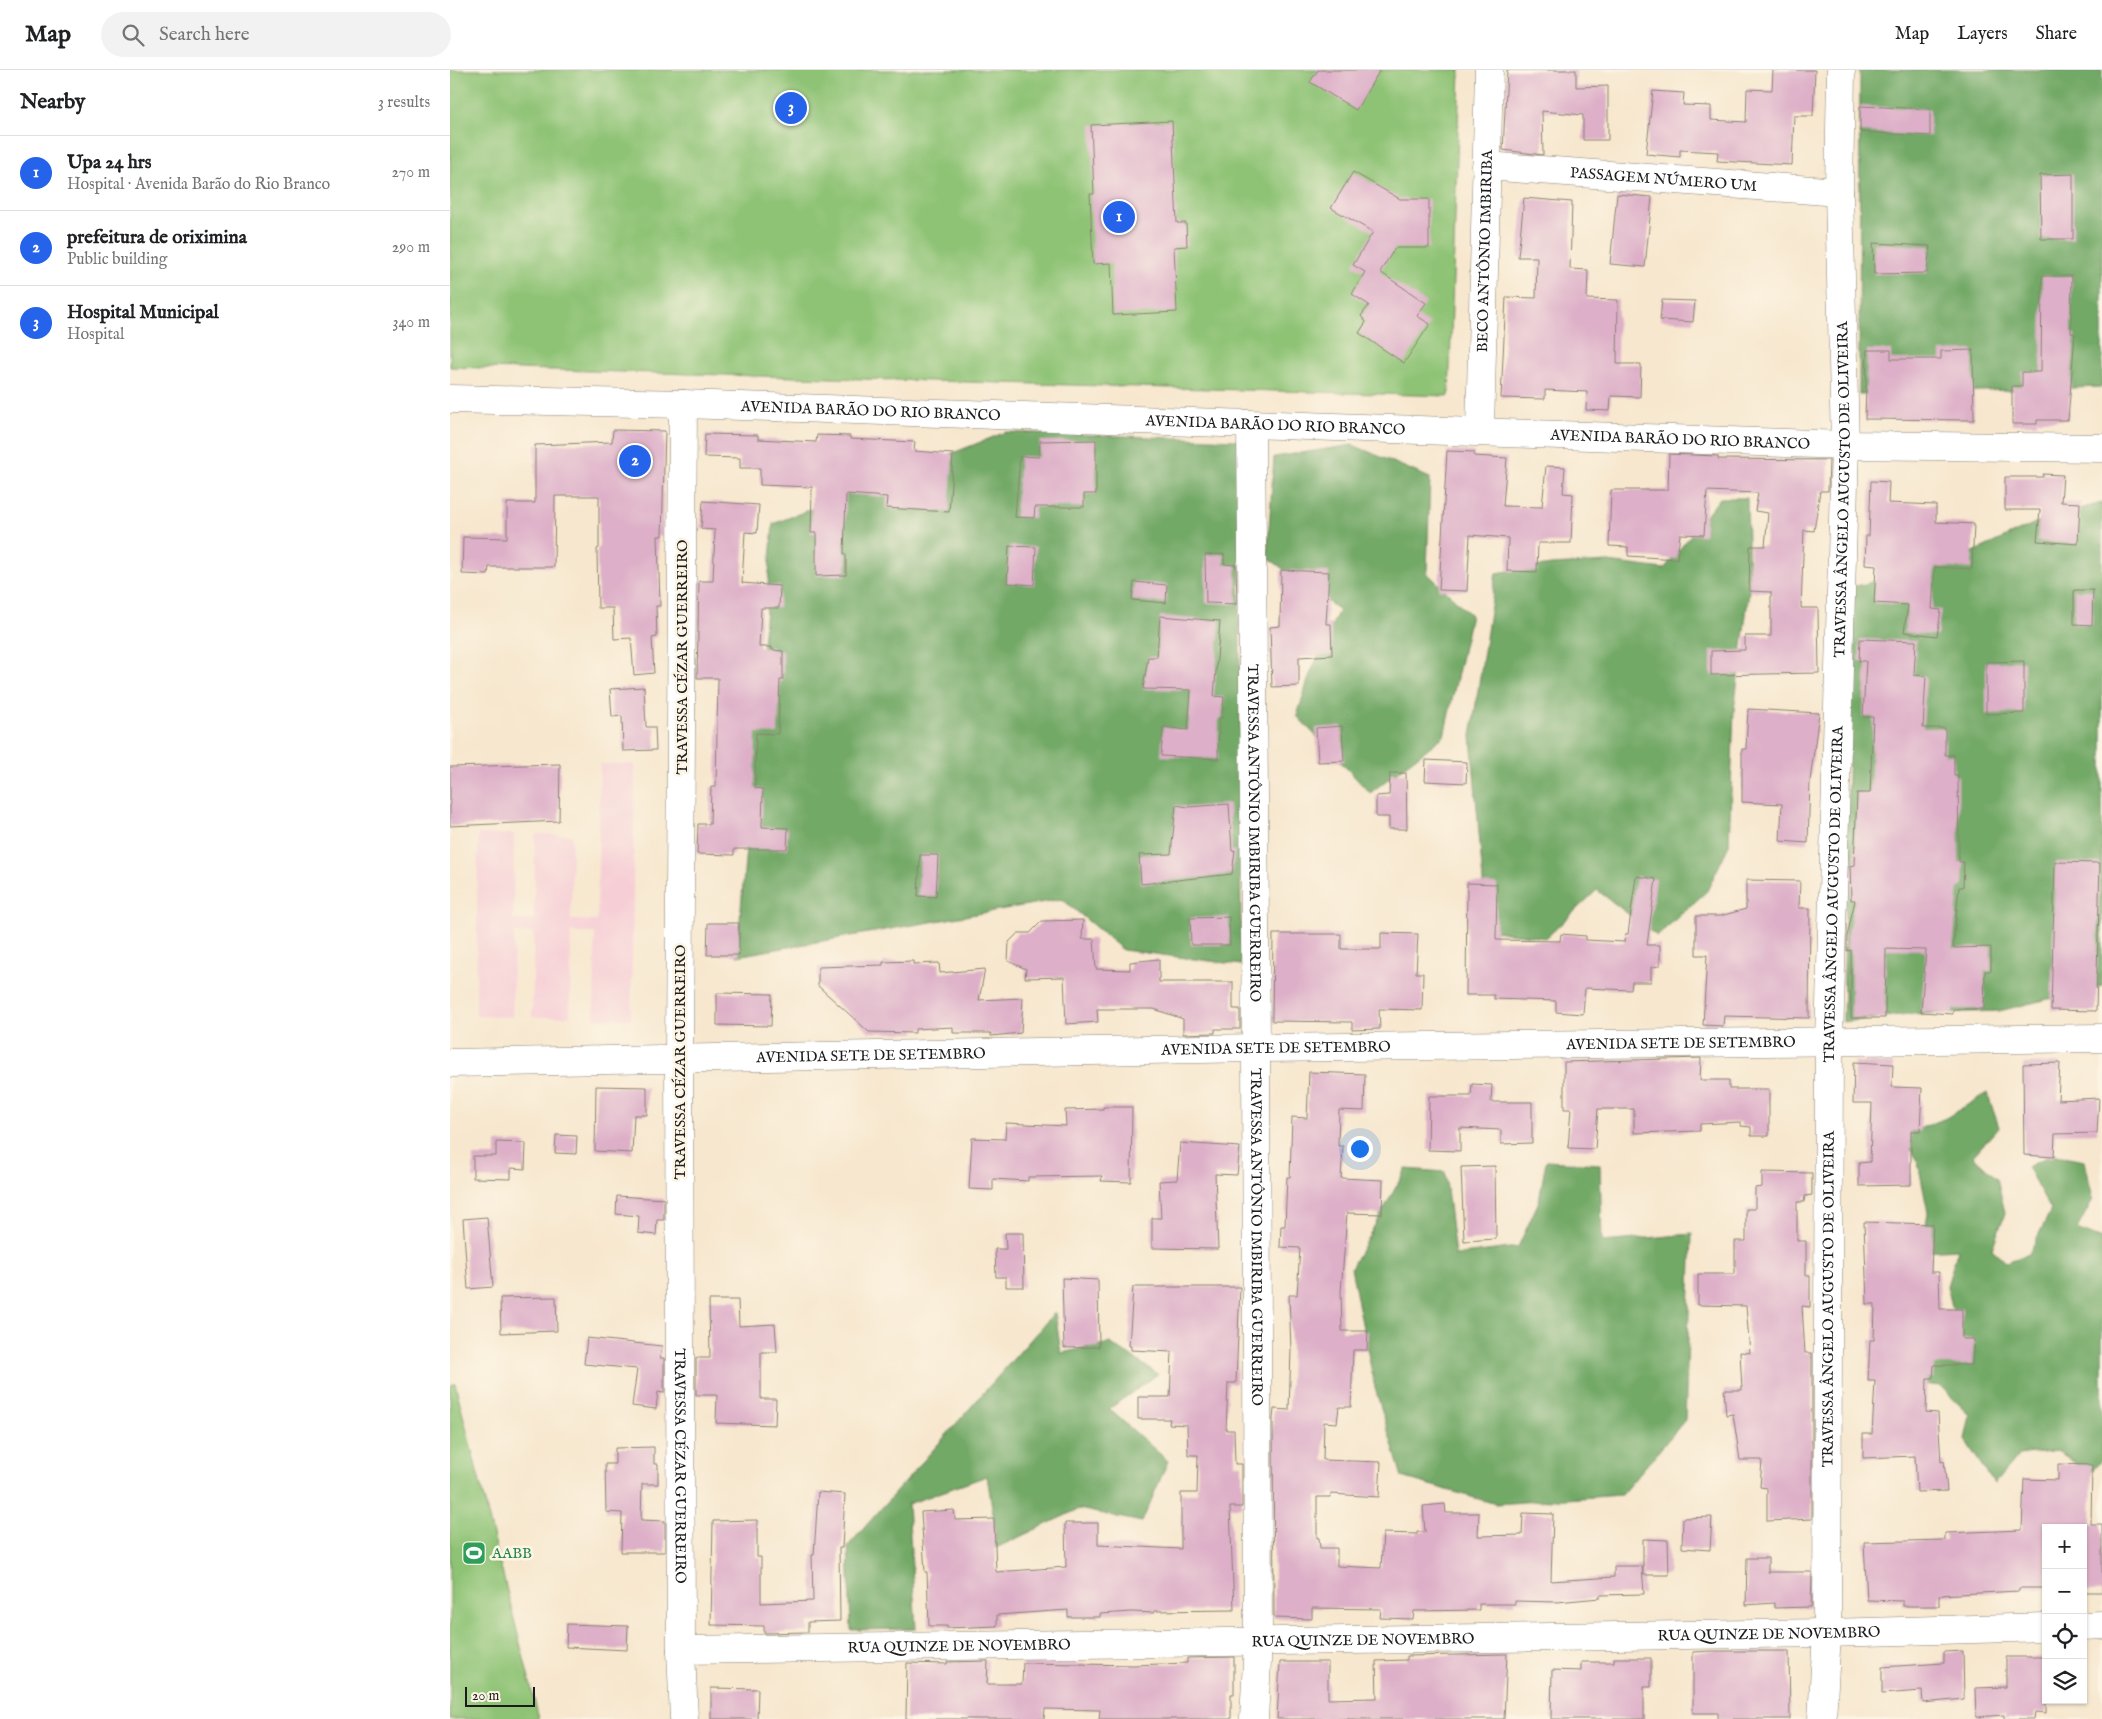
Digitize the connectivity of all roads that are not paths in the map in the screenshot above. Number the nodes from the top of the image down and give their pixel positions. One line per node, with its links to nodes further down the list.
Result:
1 (1489, 70): 3 (street, BECO ANTÔNIO IMBIRIBA)
2 (1841, 70): 4 (street, TRAVESSA ÂNGELO AUGUSTO DE OLIVEIRA)
3 (1486, 166): 4 (street, PASSAGEM NÚMERO UM); 8 (street, BECO ANTÔNIO IMBIRIBA)
4 (1839, 192): 9 (street, TRAVESSA ÂNGELO AUGUSTO DE OLIVEIRA)
5 (450, 399): 6 (street, AVENIDA BARÃO DO RIO BRANCO)
6 (684, 404): 7 (street, AVENIDA BARÃO DO RIO BRANCO); 14 (street, TRAVESSA CÉZAR GUERREIRO)
7 (1251, 425): 8 (street, AVENIDA BARÃO DO RIO BRANCO); 13 (street, TRAVESSA ANTÔNIO IMBIRIBA GUERREIRO)
8 (1480, 431): 9 (street, AVENIDA BARÃO DO RIO BRANCO)
9 (1845, 446): 10 (street, AVENIDA BARÃO DO RIO BRANCO); 12 (street, TRAVESSA ÂNGELO AUGUSTO DE OLIVEIRA)
10 (2102, 448)
11 (2102, 1038): 12 (street, AVENIDA SETE DE SETEMBRO)
12 (1829, 1042): 13 (street, AVENIDA SETE DE SETEMBRO); 19 (street, TRAVESSA ÂNGELO AUGUSTO DE OLIVEIRA)
13 (1256, 1048): 14 (street, AVENIDA SETE DE SETEMBRO); 20 (street, TRAVESSA ANTÔNIO IMBIRIBA GUERREIRO)
14 (679, 1060): 15 (street, AVENIDA SETE DE SETEMBRO); 21 (street, TRAVESSA CÉZAR GUERREIRO)
15 (450, 1063)
16 (2087, 1626): 17 (street)
17 (2102, 1626)
18 (2042, 1627): 19 (street, RUA QUINZE DE NOVEMBRO)
19 (1827, 1633): 20 (street, RUA QUINZE DE NOVEMBRO); 24 (street, TRAVESSA ÂNGELO AUGUSTO DE OLIVEIRA)
20 (1258, 1641): 21 (street, RUA QUINZE DE NOVEMBRO); 23 (street, TRAVESSA ANTÔNIO IMBIRIBA GUERREIRO)
21 (681, 1650): 22 (street, TRAVESSA CÉZAR GUERREIRO)
22 (684, 1719)
23 (1254, 1719)
24 (1822, 1719)

